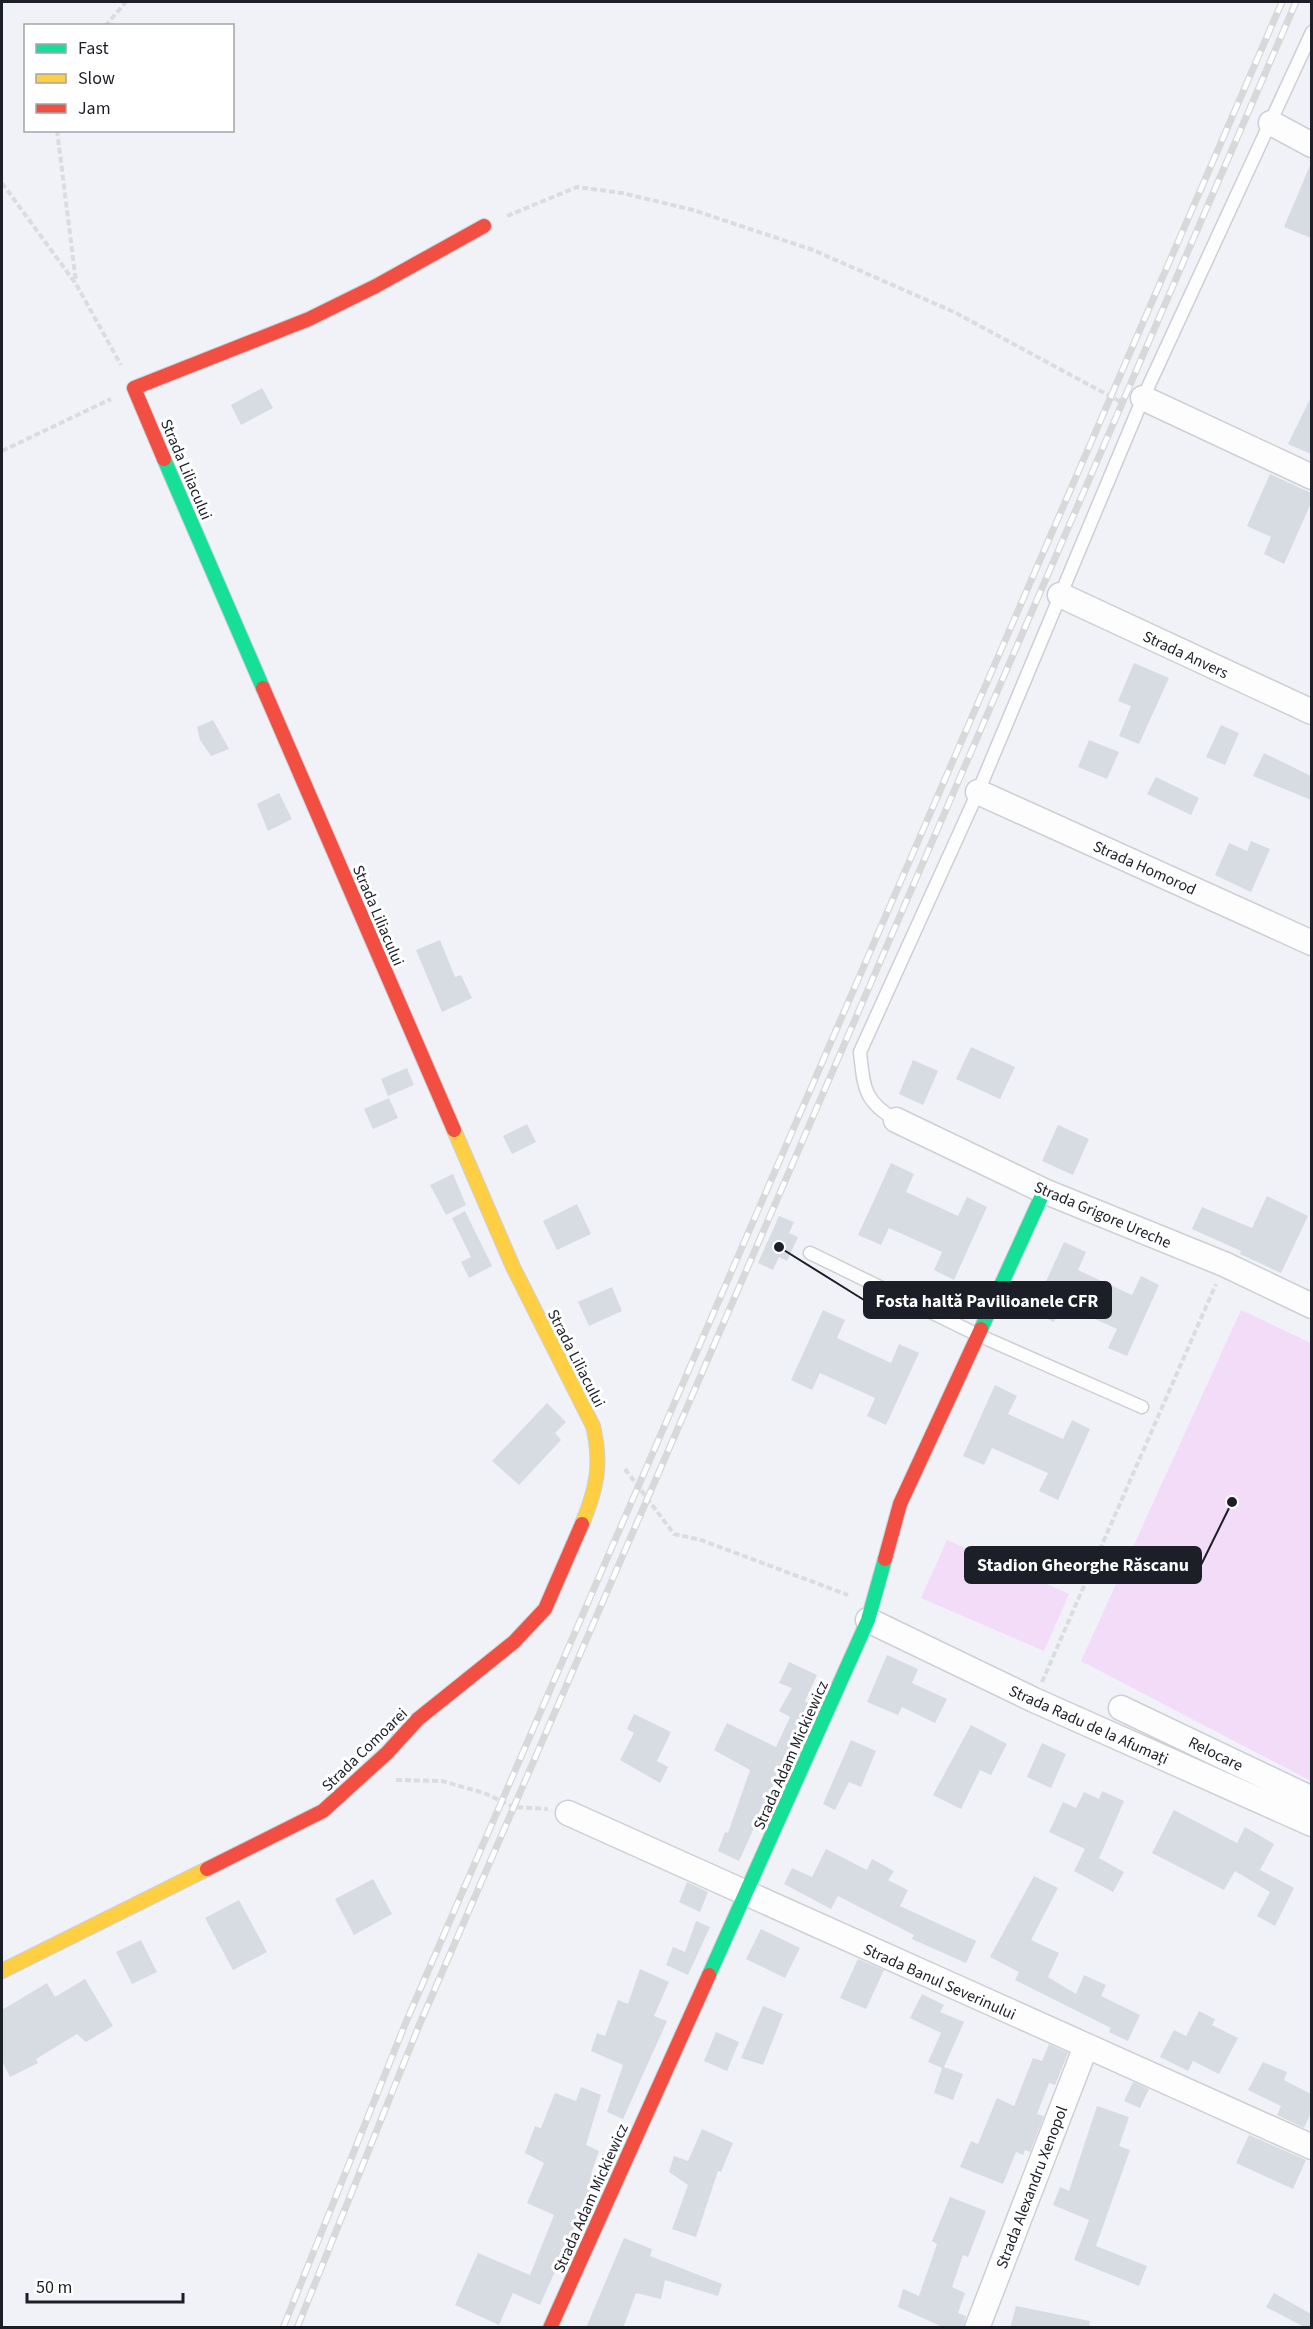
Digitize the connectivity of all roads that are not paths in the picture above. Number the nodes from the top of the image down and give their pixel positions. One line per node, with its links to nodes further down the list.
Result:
1 (1311, 32): 2 (lane)
2 (1271, 123): 3 (street); 5 (lane)
3 (1311, 145)
4 (484, 226): 17 (street, Strada Liliacului)
5 (1143, 398): 6 (street); 7 (lane)
6 (1311, 477)
7 (1060, 595): 8 (street, Strada Anvers); 9 (lane)
8 (1311, 712)
9 (978, 792): 10 (street, Strada Homorod); 11 (lane)
10 (1311, 943)
11 (896, 1120): 12 (street, Strada Grigore Ureche)
12 (1044, 1191): 14 (street, Strada Grigore Ureche); 15 (street, Strada Adam Mickiewicz)
13 (810, 1253): 15 (lane)
14 (1311, 1306)
15 (978, 1335): 16 (lane); 18 (street, Strada Adam Mickiewicz)
16 (1142, 1407)
17 (599, 1452): 24 (street, Strada Comoarei)
18 (870, 1612): 22 (street, Strada Radu de la Afumați); 23 (street, Strada Adam Mickiewicz)
19 (1121, 1707): 20 (street, Relocare)
20 (1311, 1799)
21 (568, 1813): 23 (street, Strada Banul Severinului)
22 (1311, 1824)
23 (746, 1894): 25 (street, Strada Banul Severinului); 27 (street, Strada Adam Mickiewicz)
24 (2, 1971)
25 (1086, 2046): 26 (street, Strada Banul Severinului); 28 (street, Strada Alexandru Xenopol)
26 (1311, 2148)
27 (550, 2328)
28 (977, 2328)

